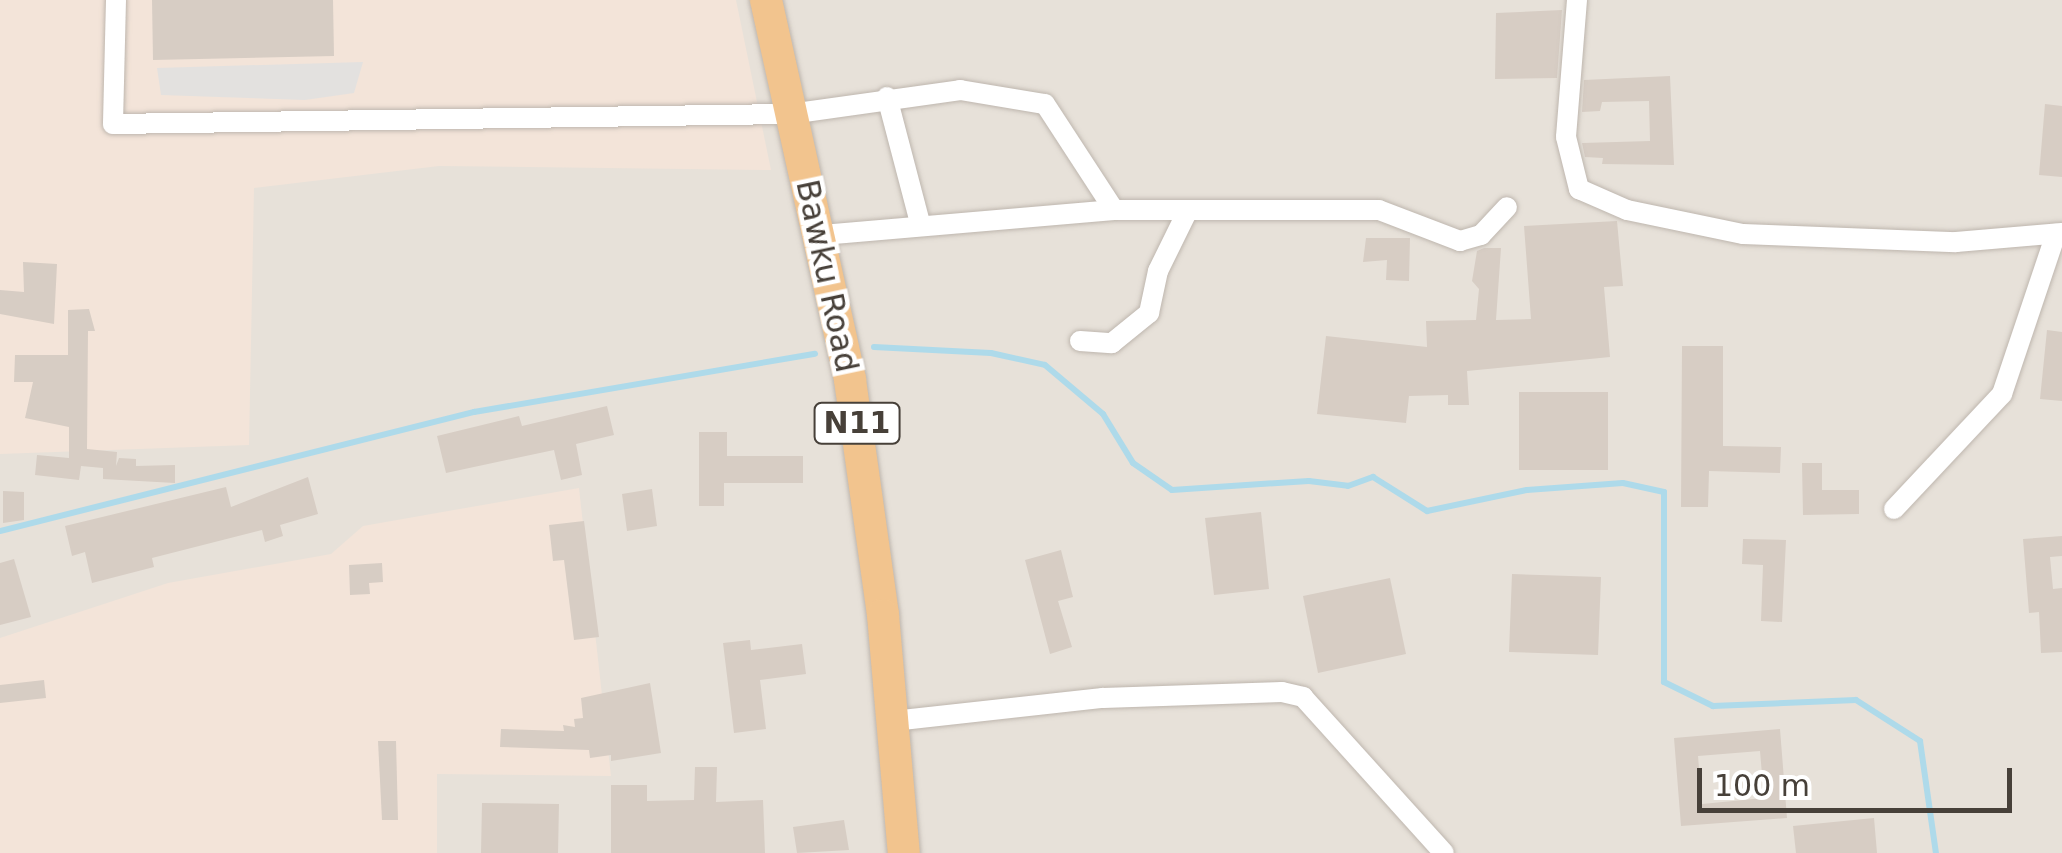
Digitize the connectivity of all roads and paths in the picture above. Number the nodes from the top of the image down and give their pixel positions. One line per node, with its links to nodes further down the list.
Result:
1 (116, 0): 5 (street)
2 (766, 0): 5 (highway, Bawku Road / N11)
3 (1577, 0): 10 (street)
4 (887, 98): 5 (street); 7 (street); 9 (street)
5 (790, 114): 11 (highway, Bawku Road / N11)
6 (1507, 207): 8 (street)
7 (1114, 210): 8 (street); 9 (street)
8 (1188, 210): 12 (street)
9 (920, 222): 11 (street)
10 (2059, 233): 13 (street)
11 (822, 235): 14 (highway, Bawku Road / N11)
12 (1080, 341)
13 (1894, 509)
14 (893, 721): 15 (highway, Bawku Road / N11); 16 (street)
15 (904, 853)
16 (1444, 853)

